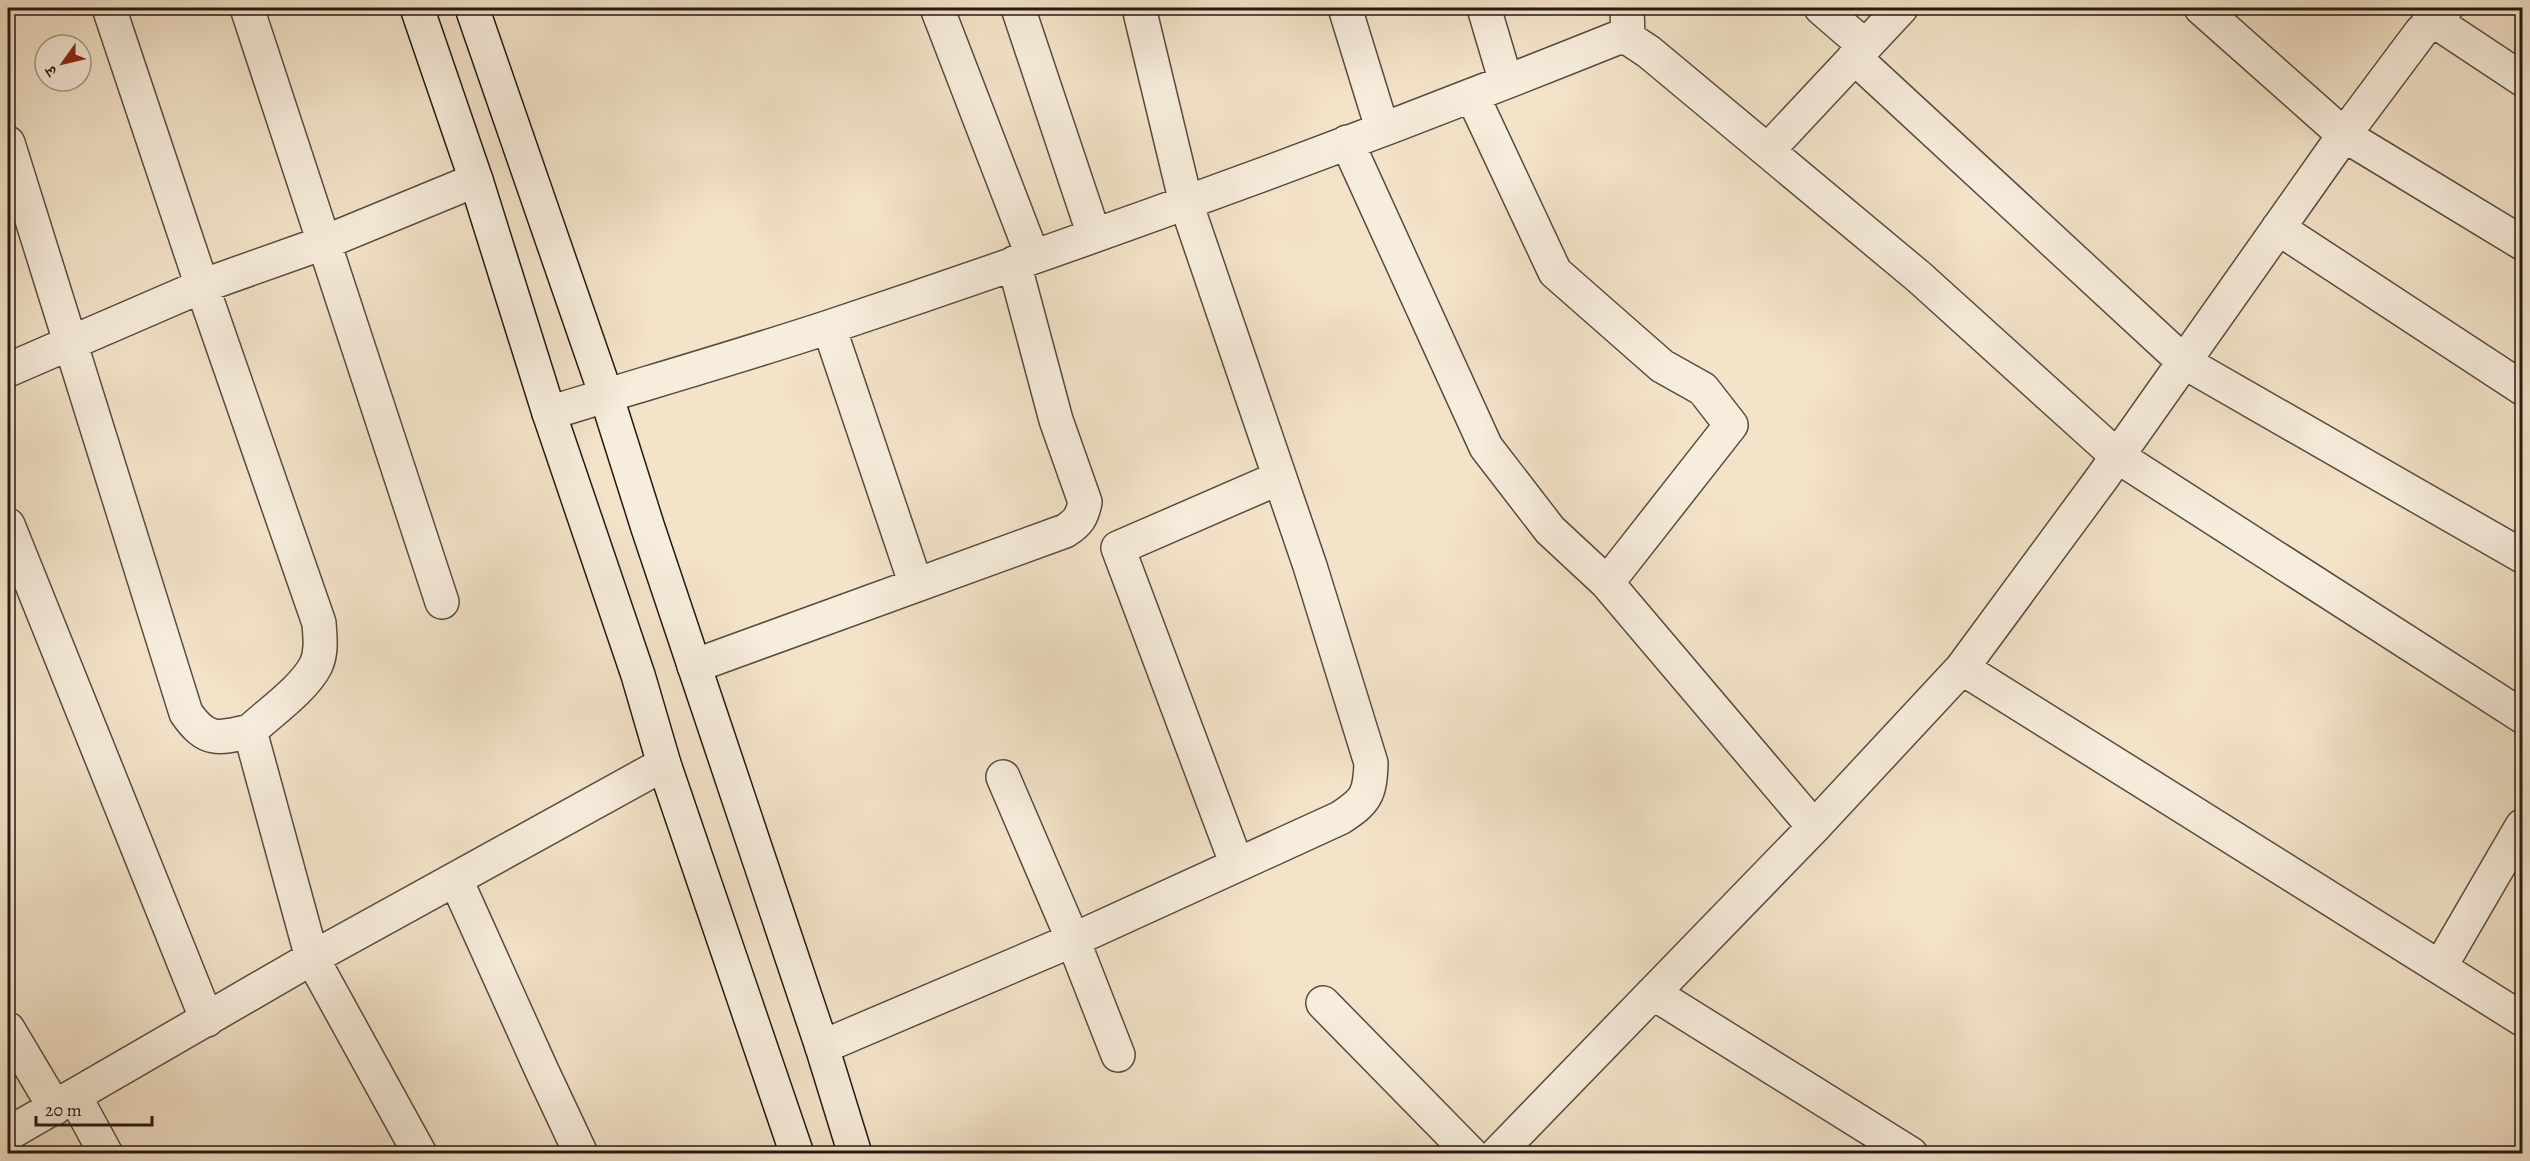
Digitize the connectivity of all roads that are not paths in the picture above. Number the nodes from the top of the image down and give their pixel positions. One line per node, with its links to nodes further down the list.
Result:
1 (110, 8): 31 (street)
2 (247, 8): 28 (street)
3 (417, 8): 24 (street)
4 (472, 8): 37 (street)
5 (937, 8): 30 (street)
6 (1018, 8): 27 (street)
7 (1139, 8): 25 (street)
8 (1345, 8): 19 (street)
9 (1484, 8): 17 (street)
10 (1821, 8): 15 (street)
11 (1901, 8): 15 (street)
12 (2200, 8): 20 (street)
13 (2435, 12): 16 (street); 20 (street)
14 (1627, 23): 17 (street); 23 (street)
15 (1860, 52): 23 (street); 34 (street)
16 (2523, 79)
17 (1506, 82): 18 (street)
18 (1472, 95): 19 (street); 43 (street)
19 (1382, 128): 21 (street)
20 (2344, 135): 26 (street); 29 (street)
21 (1347, 142): 25 (street); 43 (street)
22 (8, 143): 33 (street)
23 (1769, 149): 39 (street)
24 (476, 180): 28 (street); 38 (street)
25 (1186, 203): 27 (street); 40 (street)
26 (2278, 228): 34 (street); 36 (street)
27 (1095, 235): 30 (street)
28 (323, 243): 31 (street); 45 (street)
29 (2523, 243)
30 (1023, 260): 32 (street); 44 (street)
31 (202, 286): 33 (street); 49 (street)
32 (829, 327): 37 (street); 44 (street)
33 (71, 343): 35 (street); 49 (street)
34 (2184, 363): 39 (street); 42 (street)
35 (8, 370)
36 (2523, 388)
37 (606, 395): 38 (street); 46 (street)
38 (549, 413): 50 (street)
39 (2117, 456): 47 (street); 48 (street)
40 (1279, 478): 54 (street); 54 (street)
41 (8, 525): 62 (street)
42 (2523, 556)
43 (1607, 583): 53 (street)
44 (916, 585): 46 (street)
45 (442, 602)
46 (694, 666): 64 (street)
47 (1962, 668): 53 (street); 58 (street)
48 (2523, 717)
49 (250, 731): 57 (street)
50 (664, 764): 55 (street); 71 (street)
51 (1003, 777): 56 (street)
52 (2523, 826): 58 (street)
53 (1814, 827): 59 (street)
54 (1238, 865): 56 (street)
55 (456, 880): 57 (street); 70 (street)
56 (1073, 940): 64 (street); 65 (street)
57 (312, 958): 62 (street); 69 (street)
58 (2440, 967): 61 (street)
59 (1653, 993): 74 (street); 75 (street)
60 (1323, 1003): 73 (street)
61 (2523, 1019)
62 (207, 1020): 66 (street)
63 (8, 1029): 66 (street)
64 (822, 1047): 72 (street)
65 (1118, 1055)
66 (65, 1103): 67 (street); 68 (street)
67 (8, 1134)
68 (106, 1154)
69 (420, 1154)
70 (581, 1154)
71 (797, 1154)
72 (855, 1154)
73 (1471, 1154)
74 (1497, 1154)
75 (1911, 1154)

